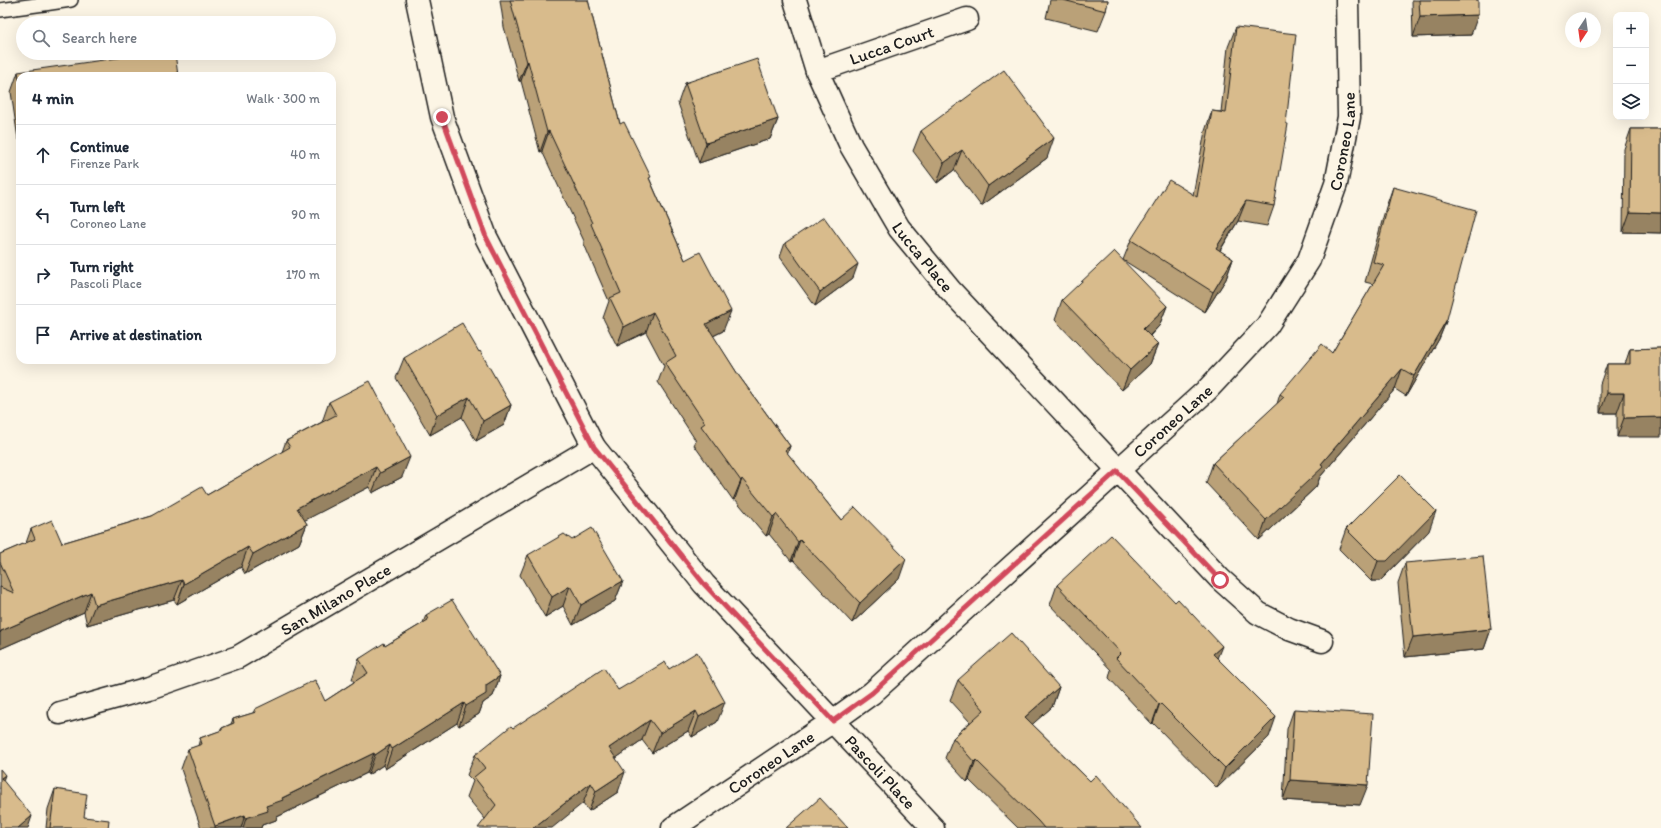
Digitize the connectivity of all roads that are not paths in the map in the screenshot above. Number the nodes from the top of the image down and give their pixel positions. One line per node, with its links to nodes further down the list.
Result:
1 (71, 0): 5 (lane)
2 (417, 0): 9 (street, Pascoli Place)
3 (795, 0): 8 (street, Lucca Place)
4 (1348, 0): 10 (street, Coroneo Lane)
5 (44, 2): 6 (lane)
6 (0, 10)
7 (967, 19): 8 (street, Lucca Court)
8 (817, 71): 10 (street, Lucca Place)
9 (594, 447): 12 (street, San Milano Place); 13 (street, Pascoli Place)
10 (1117, 471): 11 (street, Lucca Place); 13 (street, Coroneo Lane)
11 (1322, 641)
12 (60, 713)
13 (833, 721): 14 (street, Coroneo Lane); 15 (street, Pascoli Place)
14 (673, 828)
15 (933, 828)

